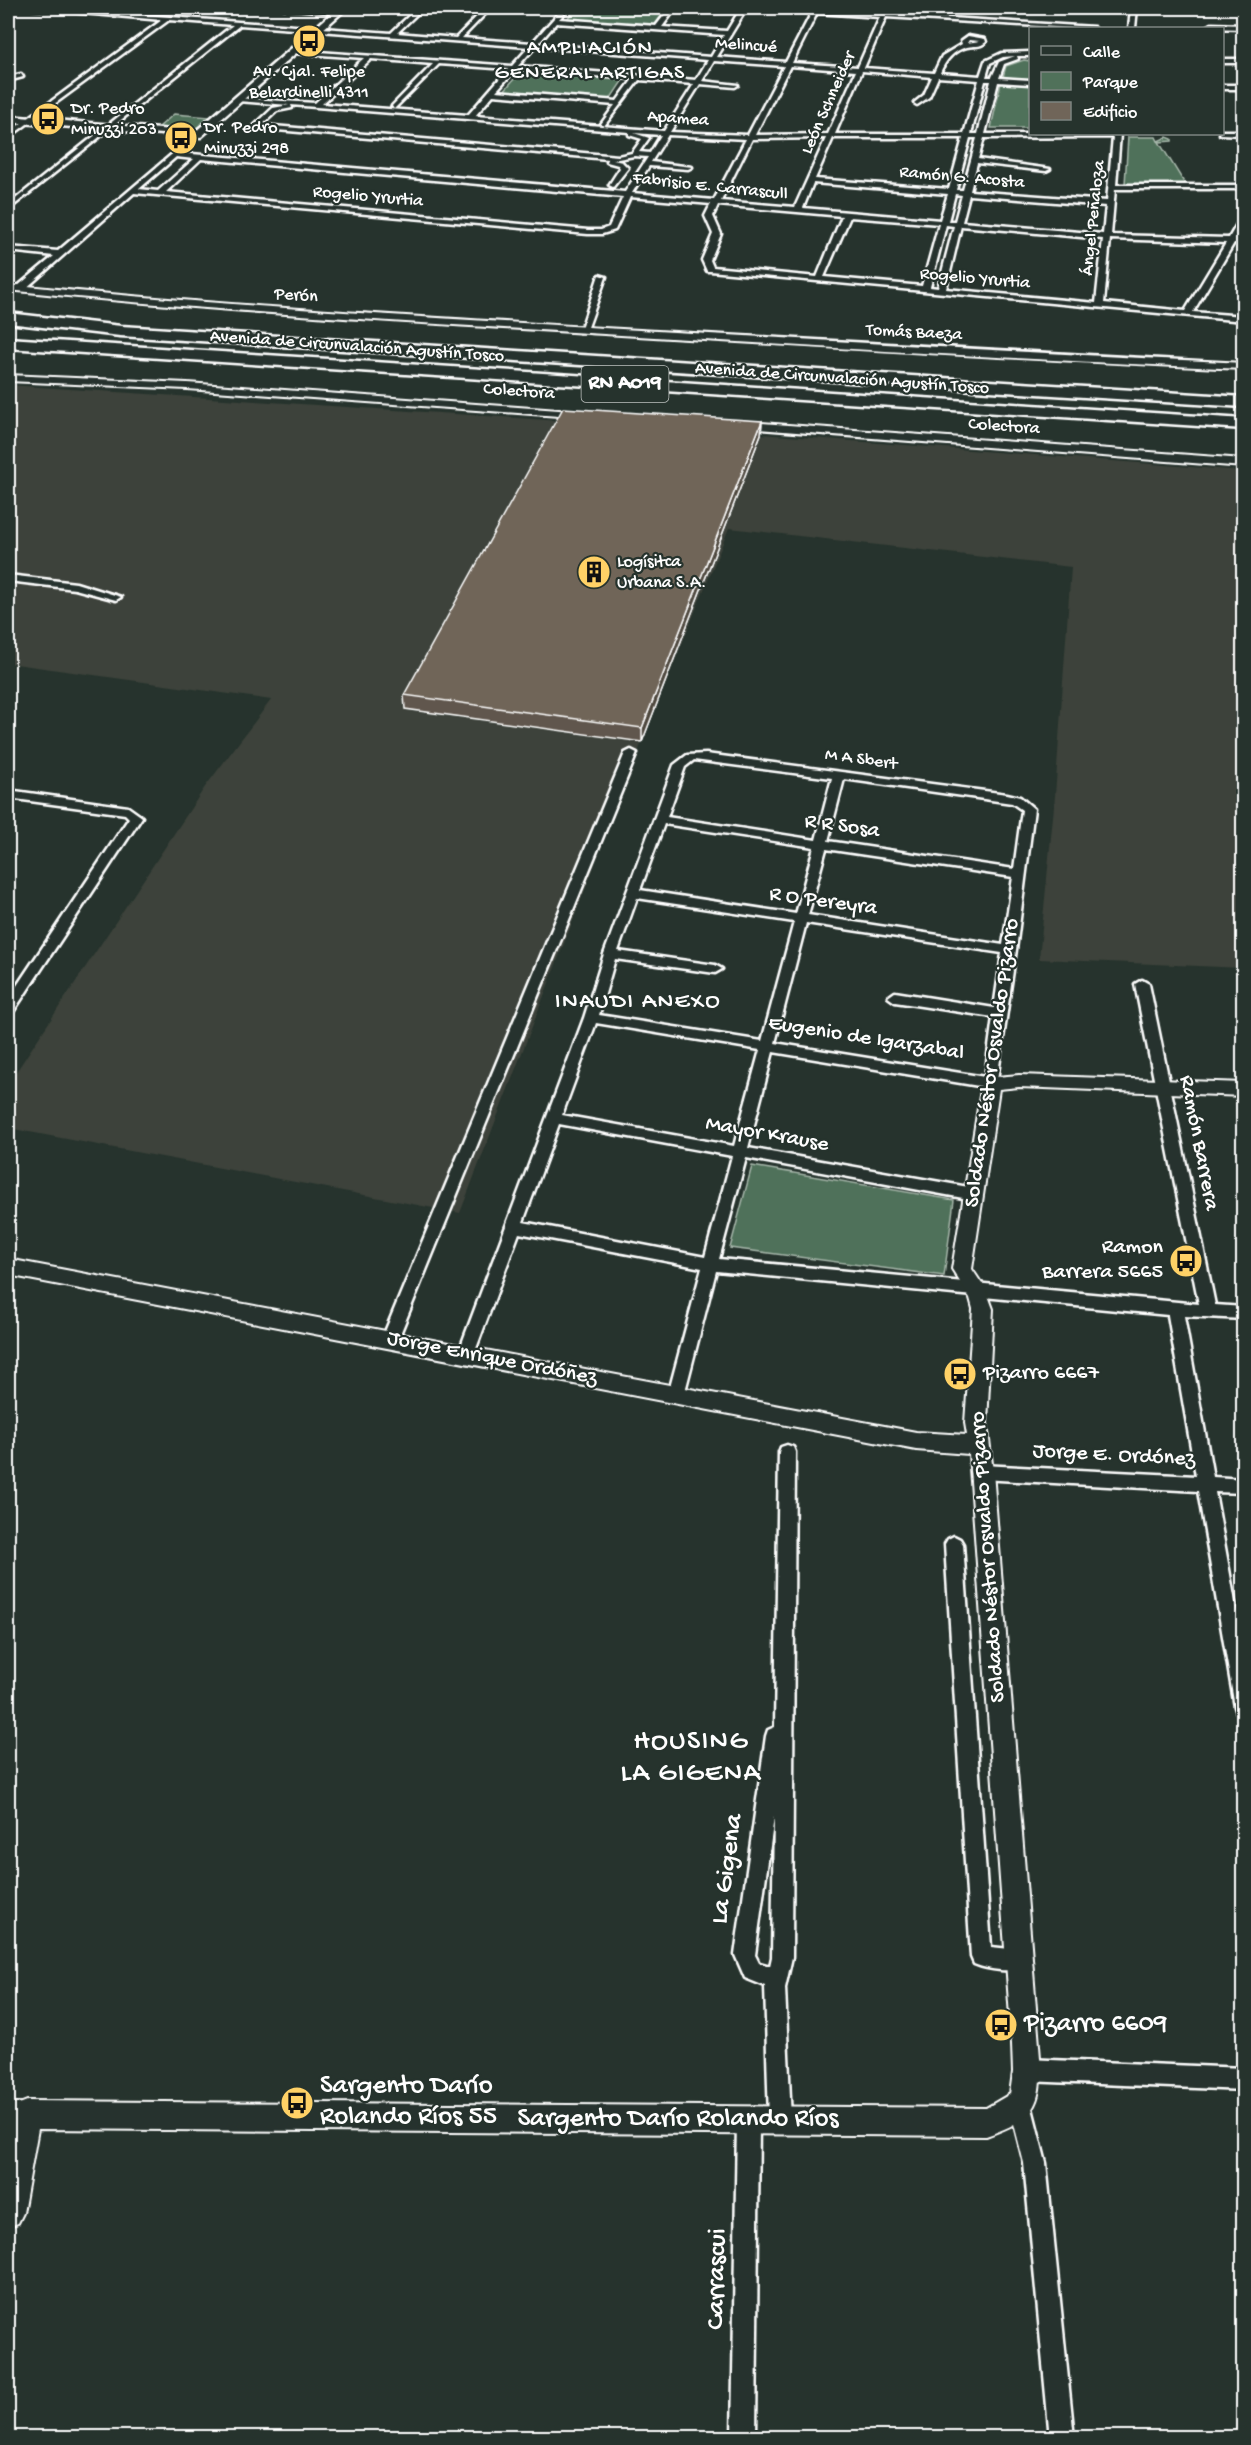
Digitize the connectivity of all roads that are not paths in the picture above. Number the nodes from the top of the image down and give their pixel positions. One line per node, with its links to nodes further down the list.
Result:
1 (28, 8): 13 (street, Melincué)
2 (287, 8): 10 (street)
3 (420, 8): 23 (street)
4 (488, 8): 26 (street)
5 (566, 8): 14 (street)
6 (673, 8): 20 (street)
7 (744, 8): 22 (street)
8 (768, 8): 11 (street)
9 (1134, 8): 17 (street)
10 (341, 9): 21 (main road)
11 (816, 9): 12 (street); 37 (street)
12 (885, 11): 16 (street); 39 (street, León Schneider)
13 (168, 18): 15 (street, Melincué); 59 (street)
14 (555, 21): 20 (street); 27 (street)
15 (239, 23): 21 (street, Melincué); 61 (street)
16 (1080, 27)
17 (1132, 27)
18 (1210, 27): 19 (street)
19 (1244, 27)
20 (658, 28): 22 (street)
21 (318, 29): 23 (street, Melincué); 29 (main road)
22 (728, 33): 33 (street)
23 (393, 34): 26 (street, Melincué)
24 (1224, 34): 25 (street)
25 (1244, 34)
26 (458, 39): 27 (street, Melincué)
27 (534, 45): 33 (street, Melincué); 38 (street)
28 (989, 47): 40 (street)
29 (293, 51): 32 (street); 52 (main road)
30 (1004, 55): 31 (street); 43 (street); 45 (street)
31 (1029, 56)
32 (369, 57): 34 (street); 53 (street)
33 (713, 58): 37 (street, Melincué); 46 (street)
34 (438, 62): 38 (street); 56 (street)
35 (1224, 63): 36 (street)
36 (1244, 63)
37 (788, 64): 39 (street, Melincué); 71 (street)
38 (514, 68): 42 (street); 51 (street)
39 (860, 69): 40 (street, Melincué); 66 (street, León Schneider)
40 (937, 75): 43 (street, Melincué); 55 (street)
41 (21, 76): 44 (street)
42 (638, 77): 46 (street); 54 (street)
43 (982, 78): 45 (street, Melincué); 67 (street)
44 (8, 79)
45 (995, 79): 47 (street, Melincué); 68 (street)
46 (698, 82): 48 (street); 62 (street)
47 (1029, 82)
48 (735, 85)
49 (1224, 87): 50 (street)
50 (1244, 87)
51 (492, 93): 54 (street); 57 (street)
52 (241, 96): 53 (street, Apamea); 70 (main road)
53 (319, 103): 56 (street, Apamea); 57 (street, Apamea)
54 (619, 103): 60 (street)
55 (917, 103)
56 (394, 106): 57 (street, Apamea)
57 (472, 115): 60 (street, Apamea); 62 (street, Apamea)
58 (8, 119): 59 (main road)
59 (29, 121): 61 (main road); 73 (street)
60 (604, 124): 62 (street, Apamea)
61 (107, 128): 70 (main road); 95 (street)
62 (668, 131): 71 (street, Apamea); 77 (street)
63 (1029, 131): 68 (street, Apamea)
64 (1224, 133): 65 (street)
65 (1244, 133)
66 (832, 134): 67 (street, Apamea); 71 (street, Apamea); 84 (street, León Schneider)
67 (966, 134): 68 (street, Apamea); 89 (street)
68 (981, 134): 69 (street, Apamea); 79 (street)
69 (1029, 134)
70 (197, 135): 76 (street)
71 (751, 135): 93 (street)
72 (1117, 135): 86 (street, Ángel Peñaloza)
73 (8, 136)
74 (380, 142): 81 (street)
75 (634, 154): 75 (street); 77 (street)
76 (174, 155): 78 (street, Fabrisio E. Carrascull); 88 (street)
77 (653, 155): 80 (street)
78 (200, 157): 91 (street); 92 (street, Fabrisio E. Carrascull)
79 (974, 161): 83 (street); 90 (street)
80 (646, 167): 81 (street); 82 (street); 92 (street)
81 (624, 168): 85 (street)
82 (688, 168)
83 (1046, 169)
84 (811, 181): 89 (street, Ramón G. Acosta); 96 (street, León Schneider)
85 (613, 185)
86 (1112, 187): 87 (street); 94 (street, Ángel Peñaloza)
87 (1244, 187)
88 (132, 191): 91 (street, Rogelio Yrurtia); 105 (street)
89 (951, 192): 90 (street, Ramón G. Acosta); 99 (street)
90 (966, 193): 94 (street, Ramón G. Acosta); 100 (street)
91 (159, 194): 92 (street, Rogelio Yrurtia)
92 (628, 194): 93 (street, Fabrisio E. Carrascull)
93 (716, 203): 96 (street, Fabrisio E. Carrascull); 107 (street, Rogelio Yrurtia)
94 (1111, 204): 101 (street, Ángel Peñaloza)
95 (8, 208)
96 (798, 210): 97 (street, Fabrisio E. Carrascull)
97 (847, 214): 99 (street, Fabrisio E. Carrascull); 107 (street)
98 (1244, 214): 102 (street)
99 (943, 223): 100 (street, Fabrisio E. Carrascull); 110 (street)
100 (958, 224): 101 (street, Fabrisio E. Carrascull); 111 (street)
101 (1107, 237): 102 (street, Fabrisio E. Carrascull); 112 (street, Ángel Peñaloza)
102 (1231, 241): 103 (street, Fabrisio E. Carrascull); 113 (street)
103 (1244, 241)
104 (8, 249): 105 (street)
105 (61, 254): 109 (street)
106 (602, 277): 117 (street)
107 (819, 281): 110 (street, Rogelio Yrurtia)
108 (8, 287): 109 (street, Perón)
109 (21, 288): 117 (street, Perón)
110 (926, 290): 111 (street, Rogelio Yrurtia)
111 (941, 292): 112 (street, Rogelio Yrurtia)
112 (1100, 305): 113 (street, Rogelio Yrurtia)
113 (1188, 314): 115 (street, Rogelio Yrurtia)
114 (8, 318): 118 (highway)
115 (1244, 319)
116 (8, 323): 118 (highway, Avenida de Circunvalación Agustín Tosco / RN A019)
117 (583, 330): 122 (street, Tomás Baeza)
118 (121, 331): 124 (highway, Avenida de Circunvalación Agustín Tosco / RN A019)
119 (8, 343): 121 (highway, Avenida de Circunvalación Agustín Tosco / RN A019)
120 (8, 349): 121 (highway)
121 (282, 362): 129 (highway, Avenida de Circunvalación Agustín Tosco / RN A019)
122 (1244, 366)
123 (8, 378): 127 (street, Colectora)
124 (1111, 394): 125 (highway); 126 (highway, Avenida de Circunvalación Agustín Tosco / RN A019)
125 (1244, 397)
126 (1244, 402)
127 (597, 415)
128 (721, 424): 130 (street, Colectora)
129 (1244, 426)
130 (1244, 463)
131 (8, 578): 132 (street)
132 (116, 597)
133 (631, 753): 165 (street)
134 (839, 775): 136 (street, M A Sbert); 138 (street, M A Sbert); 139 (street)
135 (13, 795): 137 (street); 148 (street)
136 (1024, 804): 140 (street, Soldado Néstor Osvaldo Pizarro)
137 (8, 809)
138 (659, 820): 139 (street, R R Sosa); 141 (street)
139 (820, 845): 140 (street, R R Sosa); 142 (street)
140 (1020, 874): 143 (street, Soldado Néstor Osvaldo Pizarro)
141 (632, 893): 142 (street, R O Pereyra); 144 (street)
142 (800, 920): 143 (street, R O Pereyra); 151 (street)
143 (1010, 950): 149 (street, Soldado Néstor Osvaldo Pizarro)
144 (610, 954): 145 (street); 150 (street)
145 (715, 969)
146 (1142, 984): 153 (street, Ramón Barrera)
147 (895, 997): 149 (street)
148 (8, 1009)
149 (1000, 1014): 152 (street, Soldado Néstor Osvaldo Pizarro)
150 (591, 1018): 151 (street, Eugenio de Igarzabal); 155 (street)
151 (767, 1048): 152 (street, Eugenio de Igarzabal); 156 (street)
152 (991, 1083): 153 (street, Eugenio de Igarzabal); 157 (street, Soldado Néstor Osvaldo Pizarro)
153 (1165, 1087): 154 (street, Eugenio de Igarzabal); 163 (street, Ramón Barrera)
154 (1244, 1090)
155 (552, 1119): 156 (street, Mayor Krause); 158 (street)
156 (741, 1152): 157 (street, Mayor Krause); 159 (street)
157 (974, 1194): 161 (street, Soldado Néstor Osvaldo Pizarro)
158 (514, 1226): 159 (street); 166 (street)
159 (710, 1264): 161 (street); 167 (street)
160 (8, 1267): 165 (street, Jorge Enrique Ordóñez)
161 (979, 1292): 162 (street); 168 (street, Soldado Néstor Osvaldo Pizarro)
162 (1175, 1309): 163 (street); 171 (street)
163 (1208, 1311): 164 (street)
164 (1244, 1313)
165 (390, 1339): 166 (street, Jorge Enrique Ordóñez)
166 (466, 1354): 167 (street, Jorge Enrique Ordóñez)
167 (676, 1395): 168 (street, Jorge Enrique Ordóñez)
168 (978, 1445): 170 (street, Soldado Néstor Osvaldo Pizarro)
169 (787, 1452): 174 (street, La Gigena)
170 (982, 1472): 171 (street, Jorge E. Ordónez); 176 (street, Soldado Néstor Osvaldo Pizarro)
171 (1205, 1483): 172 (street, Jorge E. Ordónez); 175 (street)
172 (1244, 1486)
173 (954, 1544): 176 (street)
174 (784, 1677): 177 (street, La Gigena); 177 (street, La Gigena)
175 (1244, 1707)
176 (1019, 1960): 178 (street, Soldado Néstor Osvaldo Pizarro)
177 (777, 1979): 182 (street, La Gigena)
178 (1026, 2070): 179 (street); 180 (street)
179 (1244, 2079)
180 (1020, 2104): 182 (street, Sargento Darío Rolando Ríos); 186 (street)
181 (17, 2115): 183 (street, Sargento Darío Rolando Ríos); 184 (street)
182 (780, 2120): 183 (street, Sargento Darío Rolando Ríos)
183 (748, 2122): 185 (street, Carrascui)
184 (8, 2213)
185 (744, 2438)
186 (1062, 2438)

